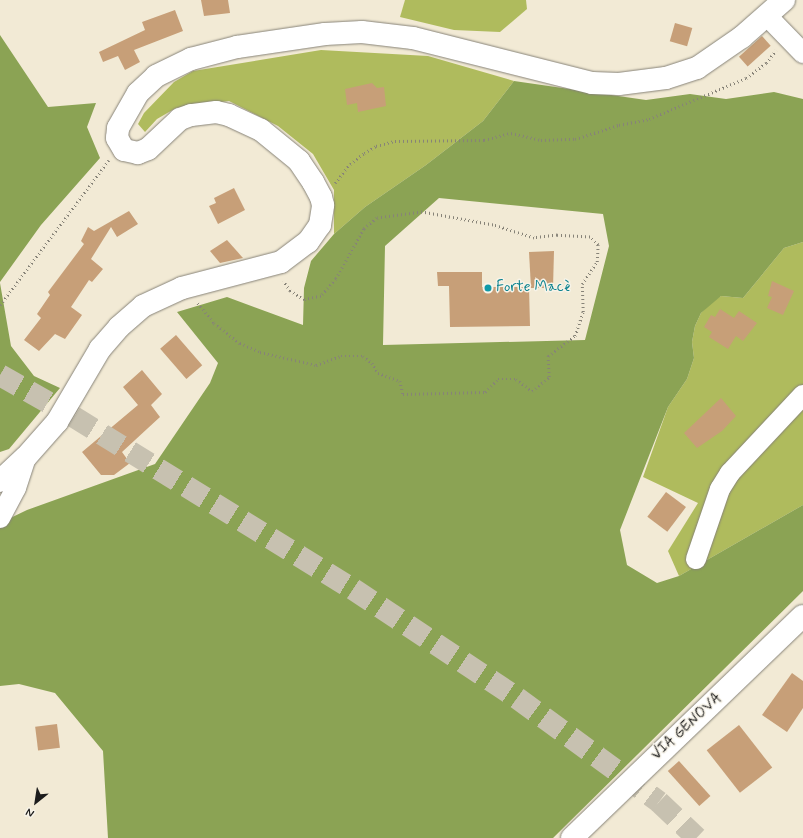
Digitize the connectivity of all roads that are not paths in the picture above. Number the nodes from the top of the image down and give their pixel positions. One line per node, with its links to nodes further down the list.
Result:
1 (784, 0): 2 (street)
2 (764, 19): 3 (street); 5 (street)
3 (803, 53)
4 (803, 395): 8 (street)
5 (26, 457): 6 (street); 7 (street)
6 (0, 481)
7 (0, 518)
8 (696, 559)
9 (803, 616): 10 (street, VIA GENOVA)
10 (572, 838)

